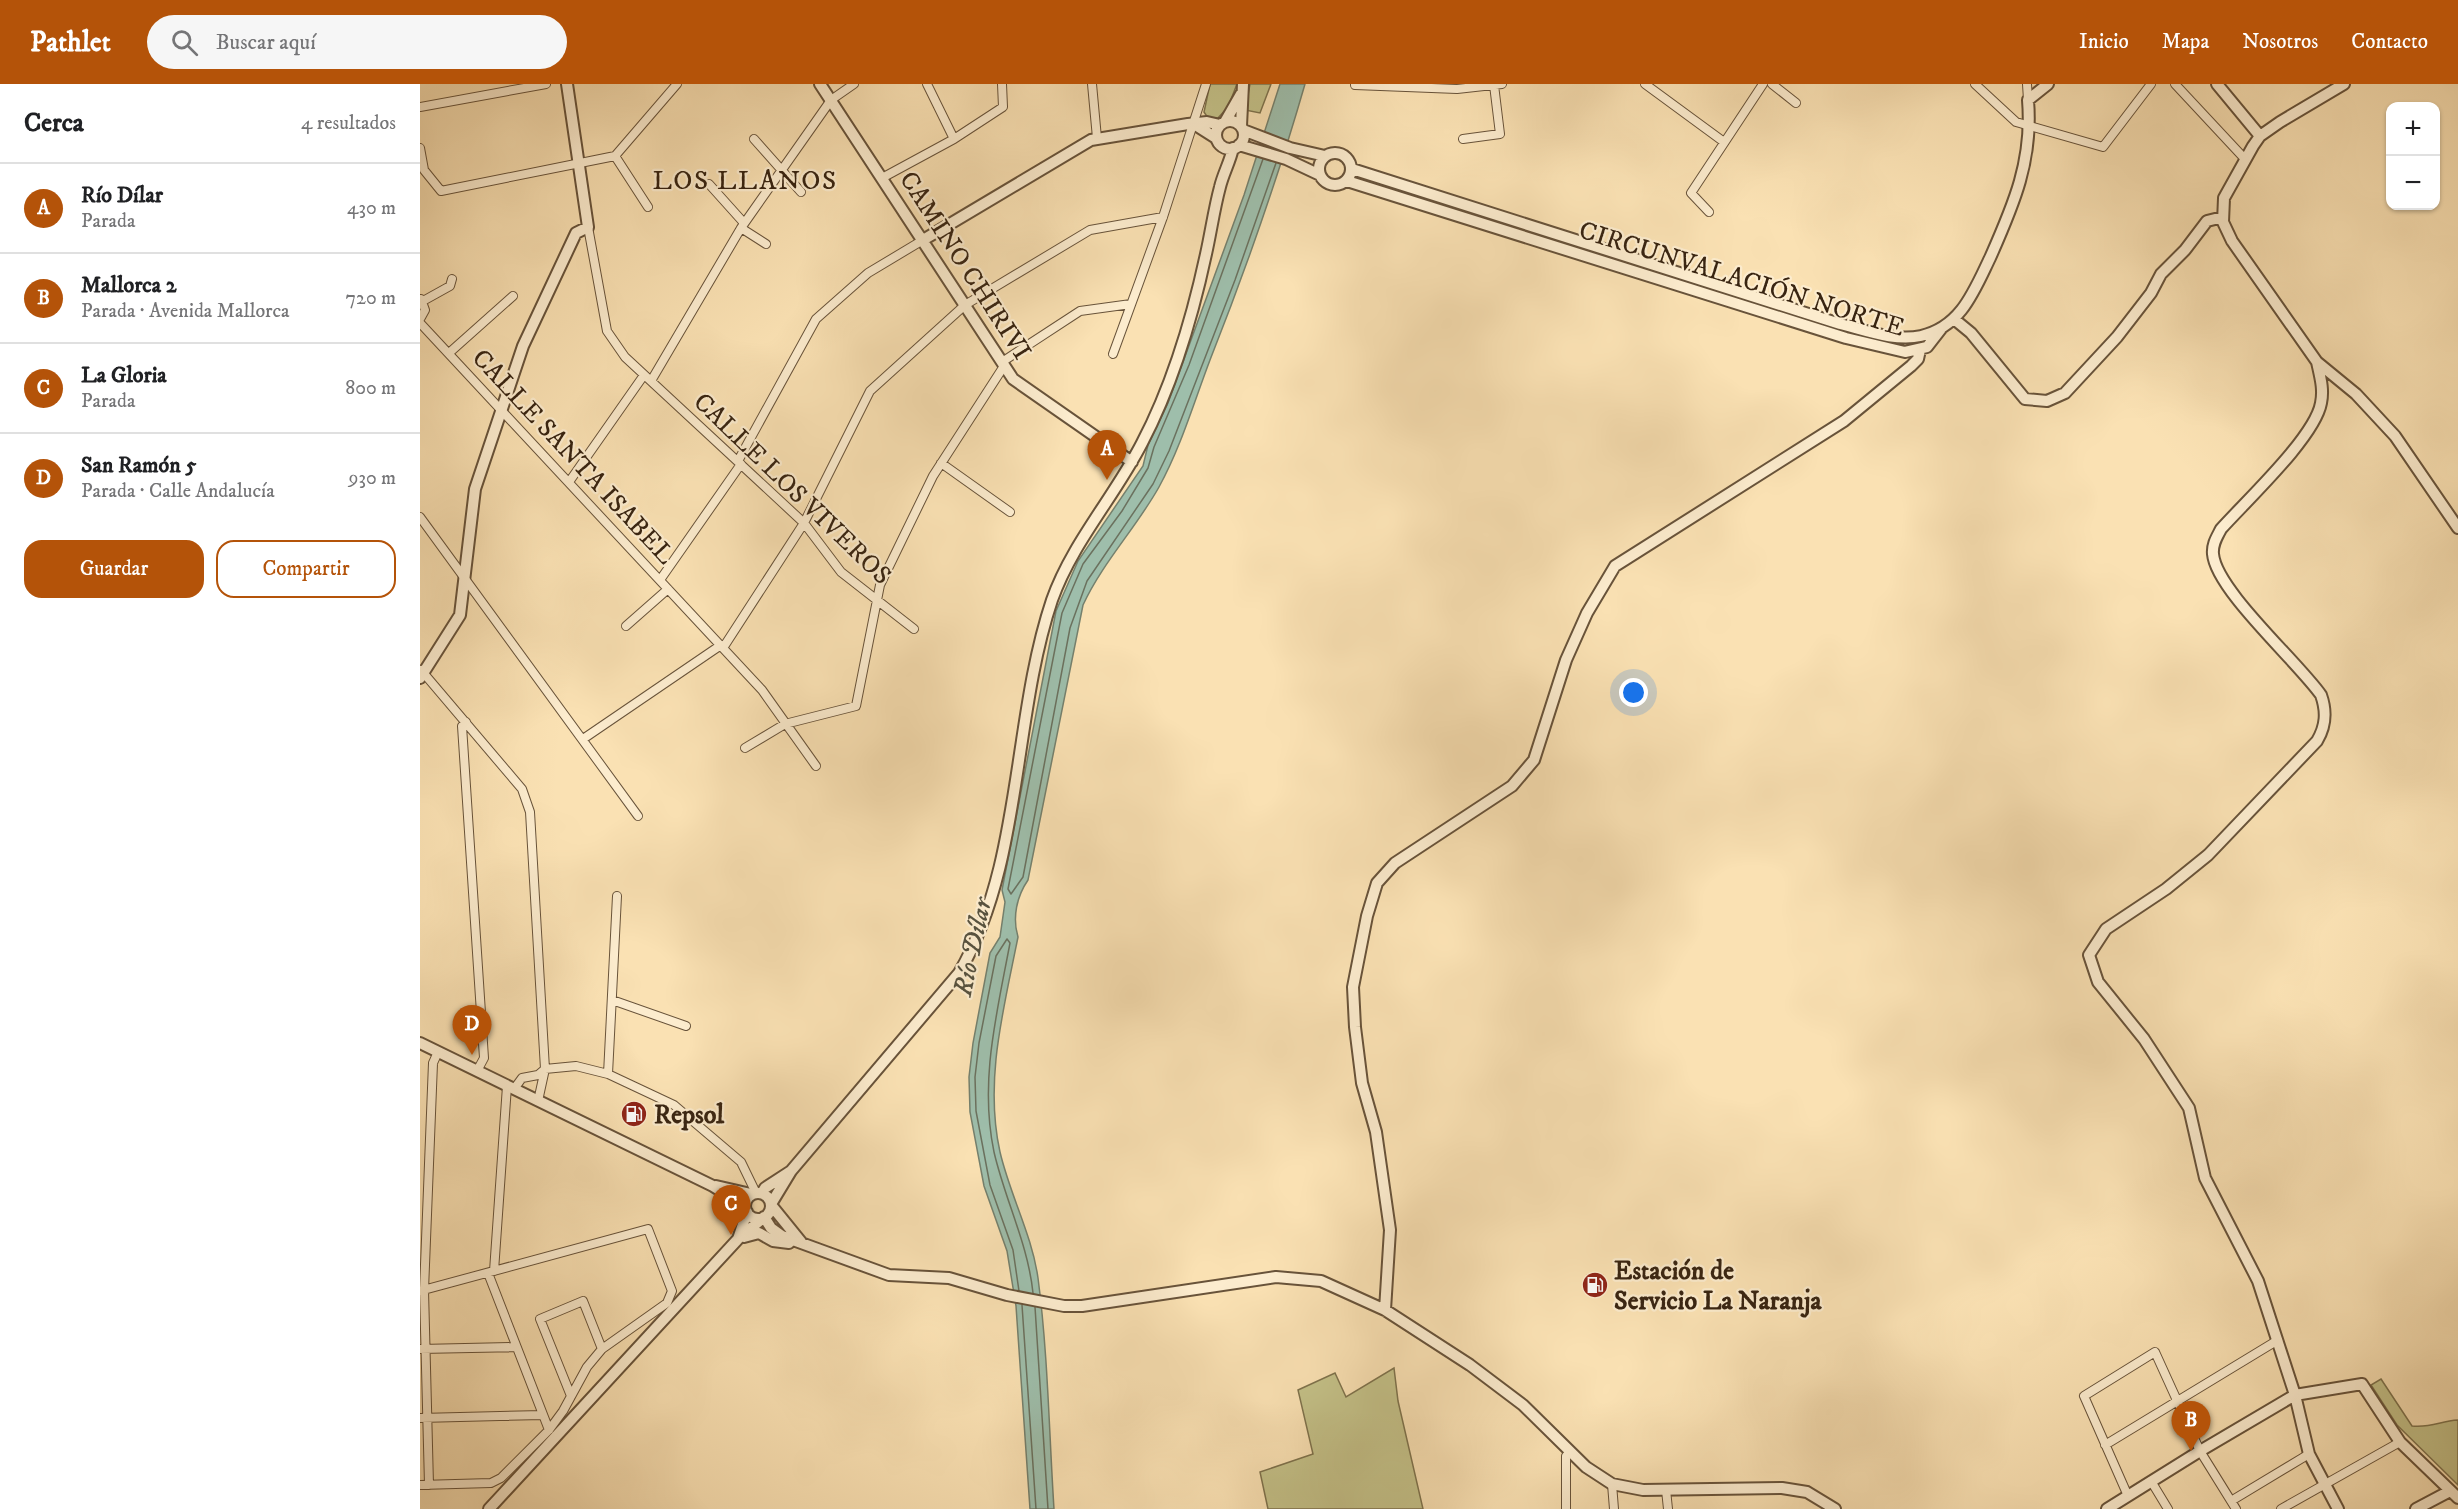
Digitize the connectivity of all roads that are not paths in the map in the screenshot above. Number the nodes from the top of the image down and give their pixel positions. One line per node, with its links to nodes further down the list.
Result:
1 (546, 84): 22 (street)
2 (567, 84): 45 (street)
3 (677, 84): 42 (street)
4 (820, 84): 25 (street, CAMINO CHIRIVI)
5 (854, 84): 25 (street)
6 (927, 84): 36 (street)
7 (1002, 84): 36 (street)
8 (1092, 84): 34 (street)
9 (1206, 84): 30 (street)
10 (1645, 84): 39 (street)
11 (1763, 84): 39 (street)
12 (1772, 84): 27 (street)
13 (1975, 84): 32 (street)
14 (2027, 84): 26 (street)
15 (2048, 84): 26 (street)
16 (2151, 84): 32 (street)
17 (2175, 84): 44 (street)
18 (2344, 84): 33 (street)
19 (1355, 85): 23 (street)
20 (1498, 85): 23 (street); 37 (street)
21 (2221, 85): 33 (street)
22 (529, 86): 28 (street)
23 (1439, 86)
24 (1242, 89): 29 (street); 31 (street)
25 (831, 100): 47 (street); 50 (street, CAMINO CHIRIVI)
26 (2028, 100): 32 (street)
27 (1796, 103)
28 (420, 107)
29 (1223, 123): 30 (street); 31 (street); 38 (street)
30 (1194, 124): 34 (street); 38 (street); 57 (street)
31 (1242, 128): 40 (street); 43 (street)
32 (2030, 129): 68 (street)
33 (2260, 136): 44 (street)
34 (1097, 138): 61 (street)
35 (753, 139): 47 (street)
36 (954, 139): 50 (street)
37 (1463, 139)
38 (1218, 141): 40 (street); 53 (street)
39 (1724, 142): 56 (street)
40 (1236, 147): 49 (street); 53 (street)
41 (420, 148): 48 (street)
42 (615, 156): 45 (street); 55 (street)
43 (1324, 156): 46 (street); 49 (street)
44 (2244, 158): 58 (street)
45 (579, 163): 48 (street); 60 (street)
46 (1352, 169): 51 (street); 71 (street, CIRCUNVALACIÓN NORTE)
47 (782, 170): 54 (street); 59 (street)
48 (422, 172)
49 (1320, 175): 51 (street)
50 (882, 178): 61 (street, CAMINO CHIRIVI)
51 (1347, 181): 72 (street, CIRCUNVALACIÓN NORTE)
52 (709, 184): 59 (street)
53 (1220, 185): 80 (street)
54 (801, 192)
55 (648, 207)
56 (1709, 212)
57 (1163, 217): 66 (street); 67 (street)
58 (2223, 217): 68 (street); 75 (street)
59 (742, 225): 62 (street); 77 (street)
60 (588, 228): 77 (street, CALLE LOS VIVEROS); 78 (street)
61 (923, 240): 67 (street, CAMINO CHIRIVI); 79 (street)
62 (766, 244)
63 (452, 279): 65 (street)
64 (513, 296): 73 (street, CALLE SANTA ISABEL)
65 (421, 300): 69 (street)
66 (1131, 304): 74 (street); 76 (street)
67 (965, 305): 76 (street, CAMINO CHIRIVI); 85 (street)
68 (1954, 319): 70 (street)
69 (420, 321): 73 (street, CALLE SANTA ISABEL)
70 (1941, 329): 71 (street, CIRCUNVALACIÓN NORTE); 72 (street, CIRCUNVALACIÓN NORTE)
71 (1899, 337): 72 (street)
72 (1920, 350): 123 (street)
73 (449, 353): 78 (street, CALLE SANTA ISABEL)
74 (1113, 354)
75 (2317, 362): 86 (street); 124 (street)
76 (1003, 364): 80 (street, CAMINO CHIRIVI); 81 (street)
77 (648, 378): 79 (street, CALLE LOS VIVEROS); 82 (street)
78 (501, 409): 82 (street, CALLE SANTA ISABEL); 87 (street)
79 (740, 462): 85 (street, CALLE LOS VIVEROS); 88 (street)
80 (1132, 462): 113 (street)
81 (941, 463): 83 (street); 90 (street)
82 (569, 482): 88 (street, CALLE SANTA ISABEL)
83 (1010, 512)
84 (420, 517): 87 (street)
85 (804, 523): 90 (street, CALLE LOS VIVEROS); 93 (street)
86 (2458, 528)
87 (464, 574): 94 (street); 97 (street)
88 (660, 580): 89 (street, CALLE SANTA ISABEL)
89 (668, 589): 91 (street, CALLE SANTA ISABEL); 93 (street, CALLE SANTA ISABEL)
90 (876, 600): 92 (street, CALLE LOS VIVEROS); 96 (street)
91 (626, 626)
92 (914, 629)
93 (722, 646): 96 (street, CALLE SANTA ISABEL); 97 (street)
94 (421, 673): 95 (street)
95 (466, 722): 106 (street); 107 (street)
96 (785, 724): 98 (street); 99 (street, CALLE SANTA ISABEL)
97 (583, 739): 100 (street)
98 (745, 748)
99 (816, 766)
100 (638, 816)
101 (617, 896): 102 (street)
102 (612, 1000): 103 (street); 108 (street)
103 (686, 1026)
104 (420, 1043): 105 (street)
105 (438, 1052): 107 (street); 112 (street)
106 (545, 1069): 108 (street); 109 (street); 110 (street)
107 (477, 1071): 109 (street)
108 (608, 1074): 115 (street)
109 (510, 1087): 110 (street); 121 (street)
110 (538, 1101): 114 (street)
111 (420, 1128): 112 (street)
112 (430, 1129): 122 (street)
113 (791, 1171): 115 (street); 116 (street)
114 (712, 1186): 115 (street); 117 (street)
115 (756, 1193): 116 (street); 117 (street)
116 (771, 1205): 118 (street); 120 (street)
117 (746, 1209): 118 (street); 119 (street)
118 (764, 1218): 119 (street); 120 (street)
119 (738, 1239): 120 (street); 147 (street)
120 (803, 1244): 123 (street)
121 (491, 1272): 122 (street); 125 (street); 127 (street)
122 (422, 1291): 126 (street)
123 (1385, 1310): 137 (street)
124 (2278, 1340): 128 (street); 130 (street)
125 (516, 1347): 126 (street); 131 (street)
126 (423, 1349): 132 (street)
127 (602, 1349): 129 (street); 129 (street)
128 (2295, 1395): 134 (street); 136 (street); 138 (street)
129 (571, 1396): 133 (street)
130 (2177, 1401): 135 (street); 135 (street); 136 (street)
131 (543, 1415): 132 (street); 133 (street)
132 (424, 1418): 142 (street)
133 (549, 1430): 142 (street)
134 (2400, 1442): 141 (street); 144 (street)
135 (2105, 1444): 145 (street)
136 (2200, 1450): 139 (street); 146 (street)
137 (1570, 1452): 140 (street); 148 (street)
138 (2309, 1454): 141 (street); 146 (street)
139 (2151, 1481): 145 (street); 153 (street)
140 (1612, 1484): 143 (street); 149 (street)
141 (2324, 1484): 155 (street); 156 (street)
142 (424, 1485)
143 (1666, 1490): 150 (street); 151 (street)
144 (2454, 1494): 157 (street)
145 (2128, 1496): 152 (street)
146 (2231, 1501): 154 (street)
147 (489, 1509)
148 (1566, 1509)
149 (1614, 1509)
150 (1668, 1509)
151 (1835, 1509)
152 (2107, 1509)
153 (2168, 1509)
154 (2236, 1509)
155 (2281, 1509)
156 (2338, 1509)
157 (2416, 1509)

